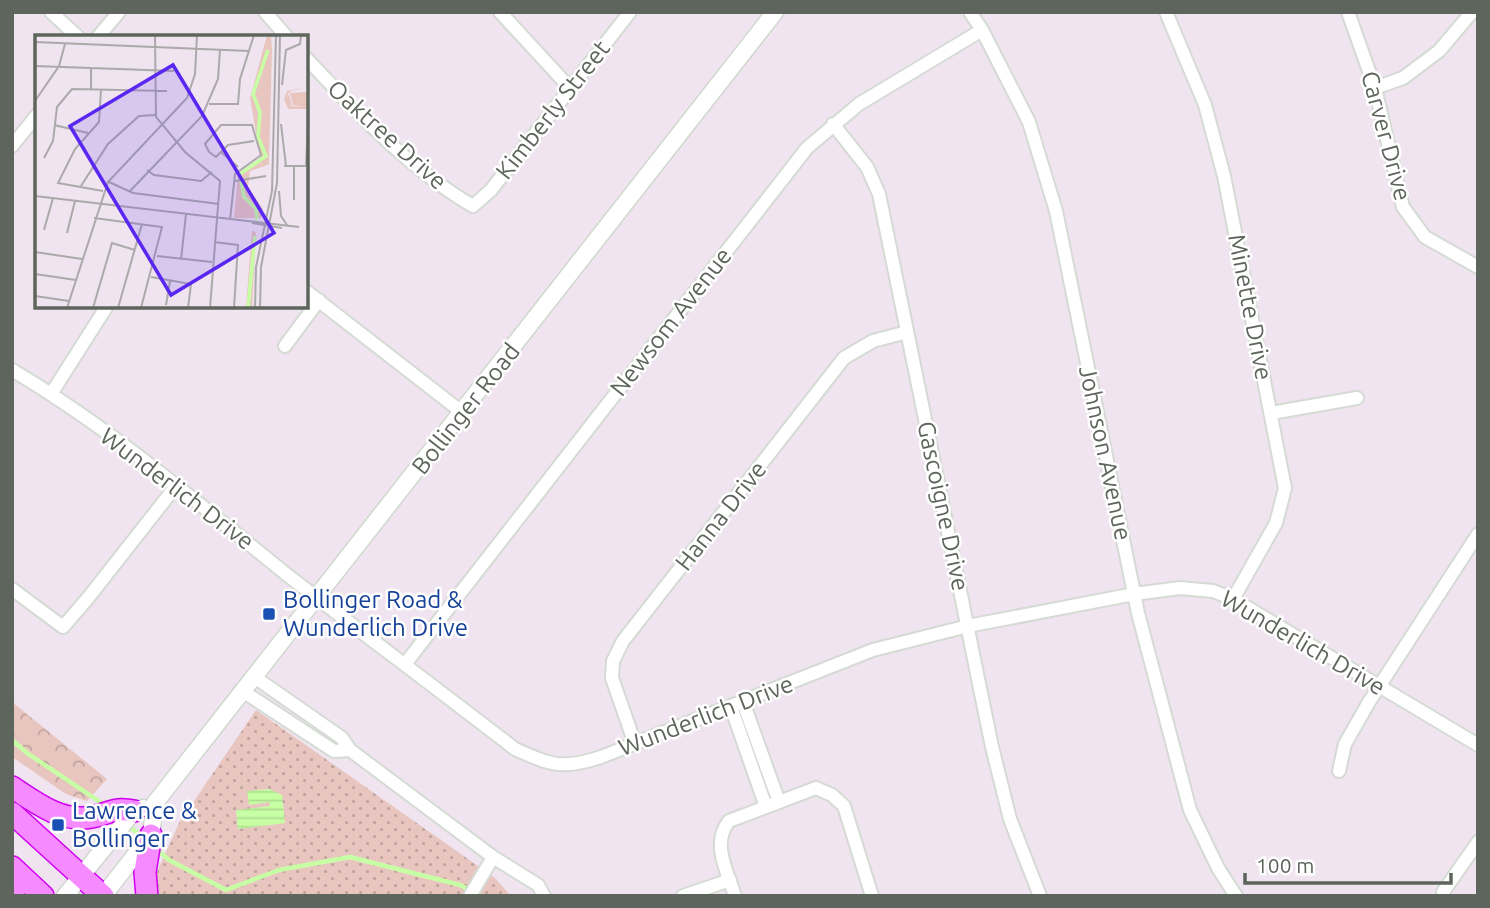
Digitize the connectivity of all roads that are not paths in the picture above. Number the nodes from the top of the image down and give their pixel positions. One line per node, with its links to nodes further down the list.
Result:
1 (51, 12): 12 (street)
2 (118, 12): 13 (street)
3 (265, 12): 14 (street)
4 (499, 12): 16 (street)
5 (630, 12): 16 (street, Kimberly Street)
6 (775, 12): 31 (main road, Bollinger Road)
7 (970, 12): 11 (street, Johnson Avenue)
8 (1166, 12): 32 (street, Minette Drive)
9 (1348, 12): 17 (street, Carver Drive)
10 (1472, 12): 17 (street)
11 (982, 30): 19 (street, Newsom Avenue); 36 (street, Johnson Avenue)
12 (76, 35)
13 (100, 35)
14 (285, 35)
15 (308, 60): 21 (street, Oaktree Drive)
16 (570, 88): 21 (street, Kimberly Street)
17 (1375, 88): 22 (street, Carver Drive)
18 (35, 117): 20 (street)
19 (833, 124): 26 (street, Gascoigne Drive); 40 (street, Newsom Avenue)
20 (12, 146)
21 (473, 206)
22 (1478, 267)
23 (308, 292): 24 (street)
24 (318, 300): 27 (street); 31 (street)
25 (106, 308): 29 (street)
26 (907, 332): 39 (street, Gascoigne Drive); 45 (street, Hanna Drive)
27 (285, 346)
28 (12, 370): 29 (street, Wunderlich Drive)
29 (51, 394): 33 (street, Wunderlich Drive)
30 (1357, 398): 32 (street)
31 (463, 413): 37 (main road, Bollinger Road)
32 (1271, 413): 38 (street, Minette Drive)
33 (176, 486): 35 (street); 37 (street, Wunderlich Drive)
34 (1478, 534): 42 (street)
35 (12, 589)
36 (1134, 594): 38 (street, Wunderlich Drive); 39 (street, Wunderlich Drive); 74 (street, Johnson Avenue)
37 (317, 597): 40 (street, Wunderlich Drive); 41 (main road, Bollinger Road)
38 (1233, 599): 42 (street, Wunderlich Drive)
39 (968, 626): 44 (street, Wunderlich Drive); 73 (street, Gascoigne Drive)
40 (405, 664): 45 (street, Wunderlich Drive)
41 (253, 676): 43 (main road, Bollinger Road); 47 (street)
42 (1378, 686): 46 (street, Wunderlich Drive); 48 (street)
43 (241, 690): 47 (street); 51 (main road, Bollinger Road)
44 (737, 705): 45 (street, Wunderlich Drive); 50 (street); 52 (street)
45 (635, 744)
46 (1478, 745)
47 (350, 750): 57 (street)
48 (1339, 771)
49 (12, 787): 54 (highway)
50 (779, 802): 52 (street); 72 (street)
51 (155, 803): 54 (main road); 56 (main road)
52 (766, 807): 60 (street)
53 (12, 813): 59 (highway)
54 (121, 815): 59 (main road)
55 (1478, 842): 62 (street)
56 (148, 845): 66 (main road); 67 (highway)
57 (493, 857): 68 (street); 69 (street)
58 (12, 867): 64 (highway)
59 (80, 877): 65 (main road); 66 (highway)
60 (730, 880): 70 (street); 71 (street)
61 (12, 881): 63 (highway)
62 (1443, 892)
63 (14, 896)
64 (43, 896)
65 (65, 896)
66 (103, 896)
67 (148, 896)
68 (470, 896)
69 (544, 896)
70 (683, 896)
71 (735, 896)
72 (872, 896)
73 (1040, 896)
74 (1236, 896)

